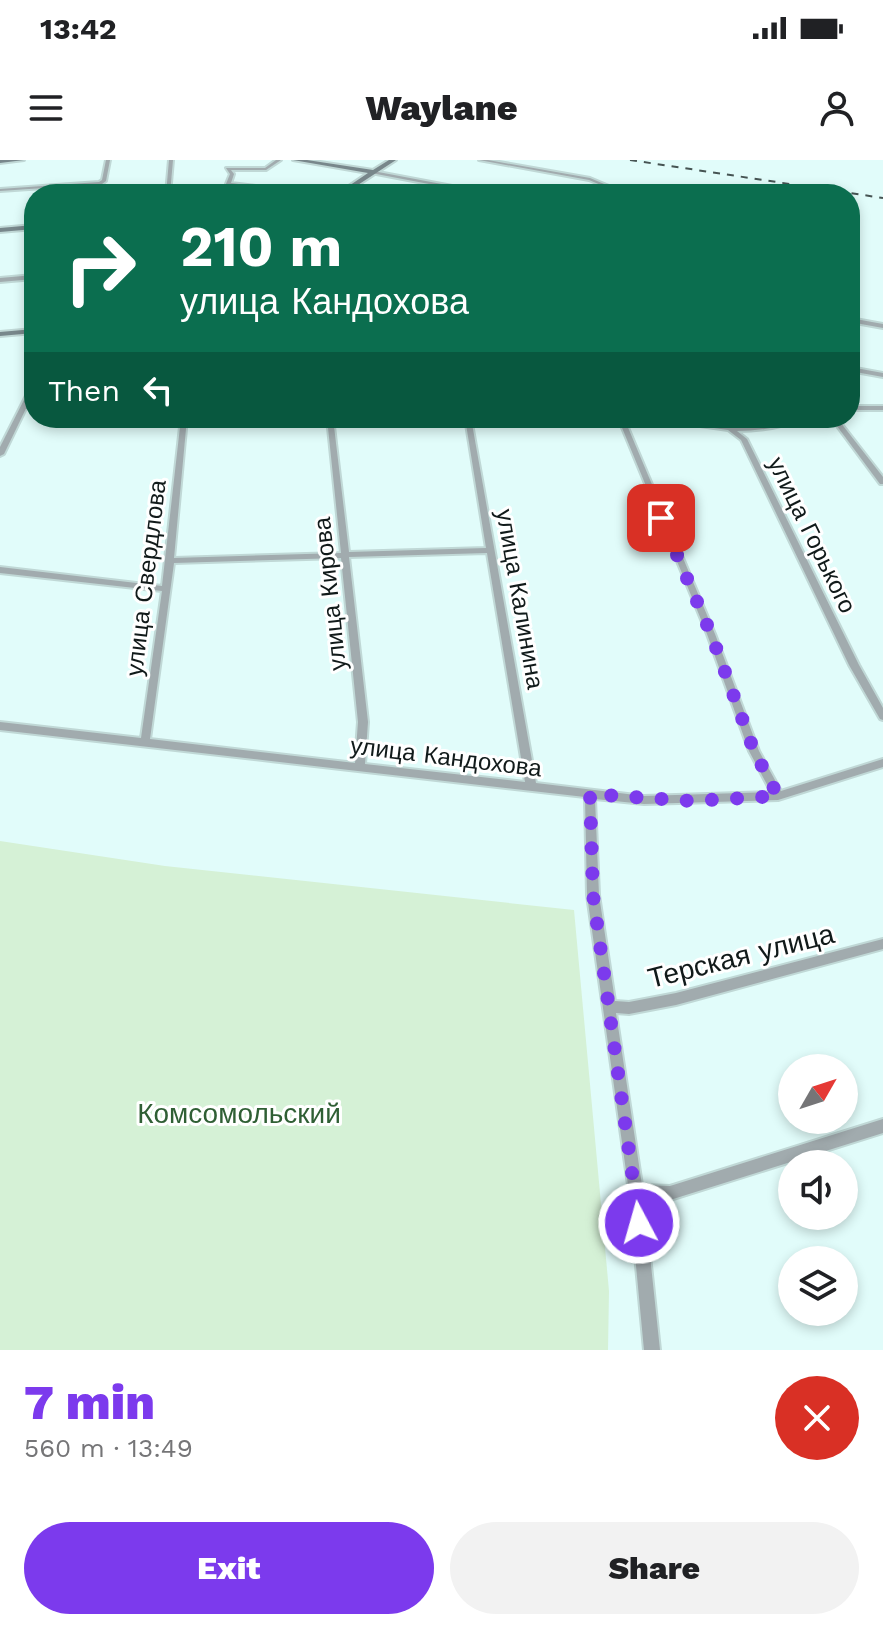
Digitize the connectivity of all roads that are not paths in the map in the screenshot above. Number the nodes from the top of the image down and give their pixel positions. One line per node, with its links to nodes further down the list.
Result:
1 (21, 160): 8 (street)
2 (108, 160): 10 (street)
3 (171, 160): 11 (street)
4 (279, 160): 12 (street)
5 (296, 160): 9 (street)
6 (393, 160): 9 (street)
7 (481, 160): 15 (street)
8 (0, 161)
9 (373, 172): 13 (street); 14 (street)
10 (86, 184)
11 (169, 184)
12 (228, 184)
13 (355, 184)
14 (436, 184)
15 (601, 184)
16 (24, 188): 17 (street)
17 (0, 190)
18 (24, 228): 19 (street)
19 (0, 230)
20 (24, 278): 21 (street)
21 (0, 280)
22 (860, 322): 23 (street)
23 (883, 326)
24 (24, 332): 25 (street)
25 (0, 334)
26 (860, 371): 27 (street)
27 (883, 375)
28 (24, 406): 40 (street)
29 (860, 408): 30 (street)
30 (883, 408)
31 (183, 428): 44 (street, улица Свердлова)
32 (331, 428): 43 (street, улица Кирова)
33 (470, 428): 42 (street, улица Калинина)
34 (625, 428): 54 (street)
35 (716, 428): 39 (street)
36 (731, 428): 39 (street, улица Горького)
37 (770, 428): 39 (street)
38 (842, 428): 41 (street)
39 (733, 431): 47 (street, улица Горького)
40 (0, 454)
41 (883, 482)
42 (489, 550): 43 (street); 52 (street, улица Калинина)
43 (347, 557): 44 (street); 51 (street, улица Кирова)
44 (170, 561): 46 (street, улица Свердлова)
45 (0, 570): 46 (street)
46 (164, 589): 49 (street, улица Свердлова)
47 (883, 716)
48 (0, 726): 49 (street, улица Кандохова)
49 (145, 743): 51 (street, улица Кандохова)
50 (883, 763): 54 (street, улица Кандохова)
51 (360, 767): 52 (street, улица Кандохова)
52 (531, 787): 53 (street, улица Кандохова)
53 (590, 794): 54 (street, улица Кандохова); 56 (street)
54 (778, 796)
55 (883, 944): 56 (street, Терская улица)
56 (610, 1007): 58 (street)
57 (883, 1126): 58 (street)
58 (636, 1192): 59 (street)
59 (652, 1350)

